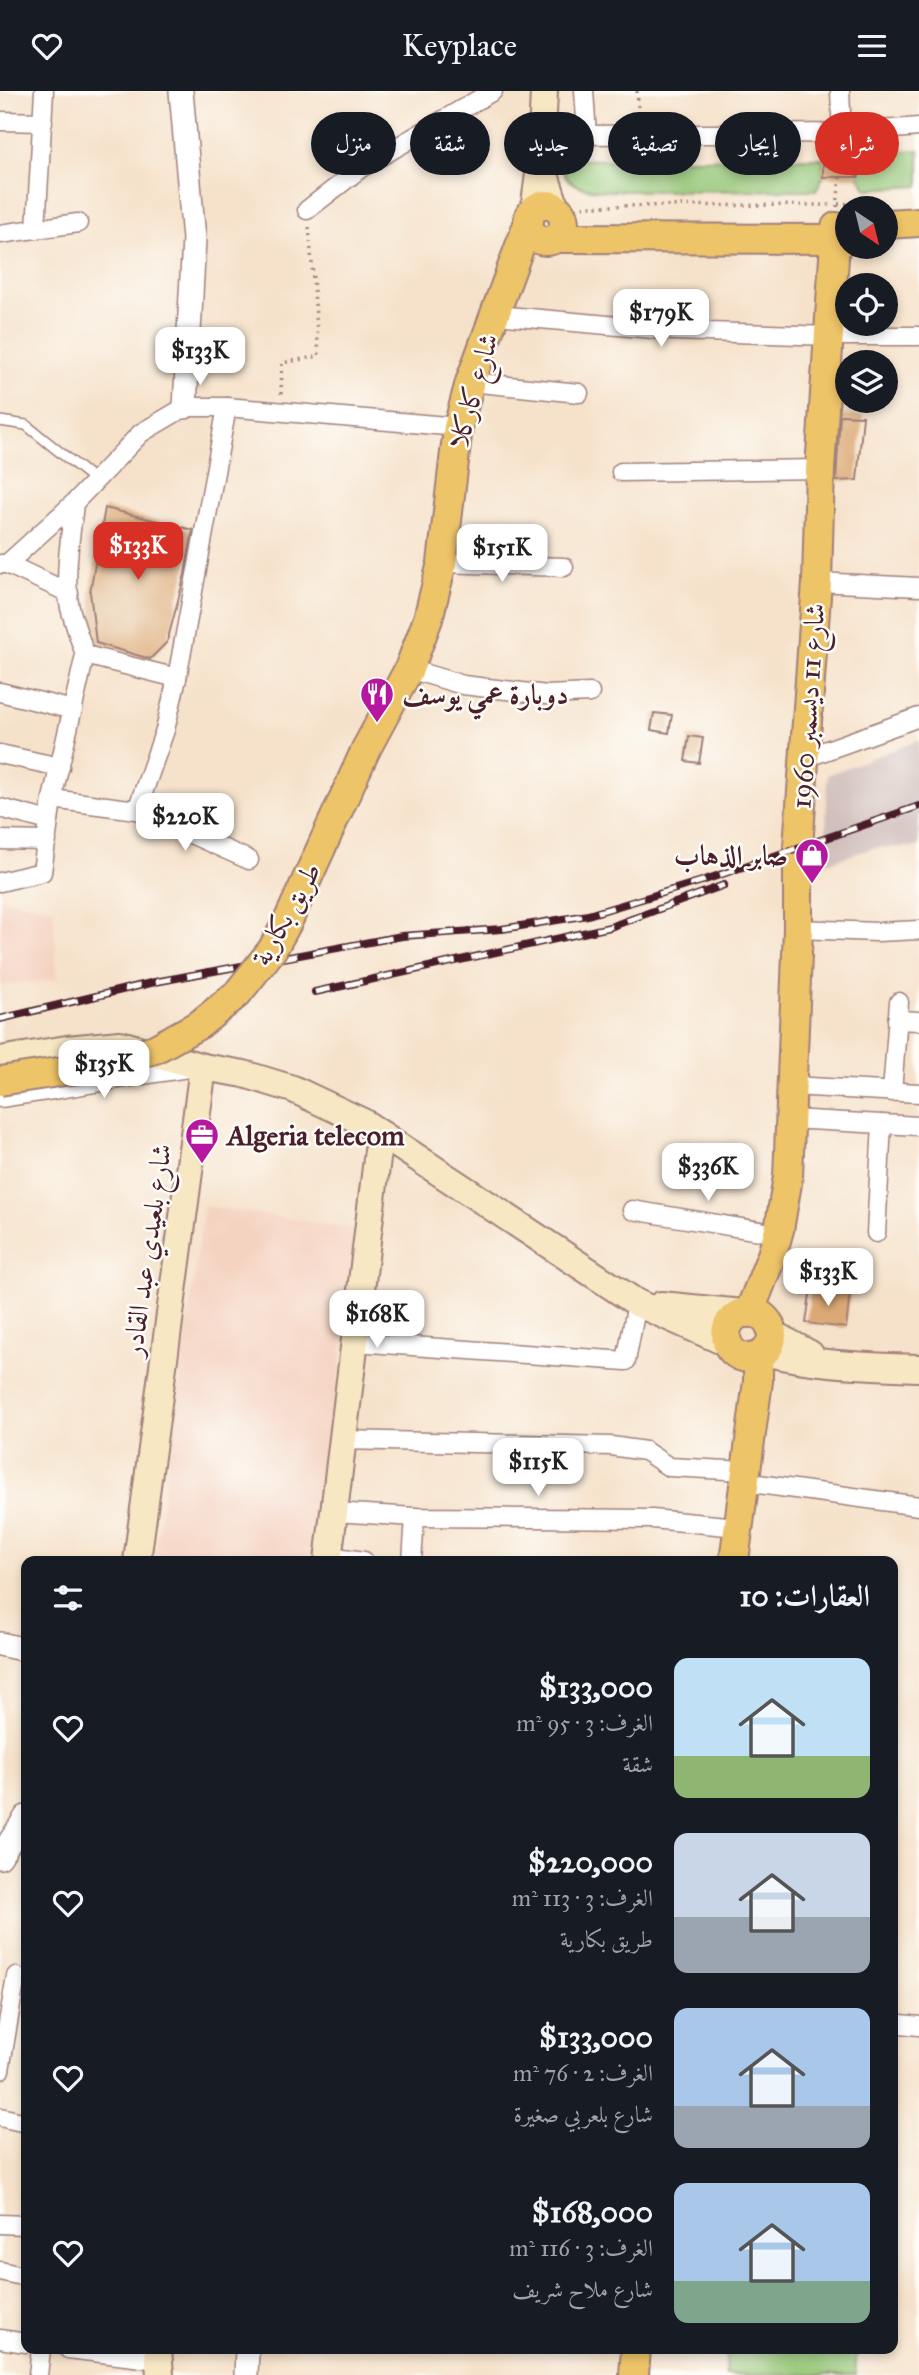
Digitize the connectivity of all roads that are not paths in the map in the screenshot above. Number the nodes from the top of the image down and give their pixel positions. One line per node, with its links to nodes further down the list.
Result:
1 (44, 91): 9 (street)
2 (181, 91): 29 (street)
3 (494, 91): 13 (street)
4 (544, 91): 15 (main road)
5 (584, 91): 12 (street)
6 (840, 91): 7 (street)
7 (841, 112)
8 (0, 121): 9 (street)
9 (43, 122): 19 (street)
10 (919, 127): 11 (street)
11 (899, 129)
12 (815, 133)
13 (307, 209)
14 (898, 216): 16 (main road)
15 (550, 222): 18 (main road); 24 (main road, شارع كاركلا)
16 (919, 222)
17 (78, 223): 19 (street)
18 (835, 227)
19 (36, 229): 20 (street)
20 (0, 235)
21 (919, 236): 22 (main road)
22 (898, 237)
23 (837, 259): 25 (main road, شارع 11 ديسمبر 1960)
24 (496, 315): 25 (street); 27 (main road, شارع كاركلا)
25 (830, 336): 26 (street); 33 (main road, شارع 11 ديسمبر 1960)
26 (919, 337)
27 (470, 382): 28 (street); 32 (main road, شارع كاركلا)
28 (579, 393)
29 (185, 407): 30 (street); 35 (street)
30 (228, 407): 32 (street); 45 (street)
31 (0, 421): 35 (lane)
32 (458, 427): 37 (main road, شارع كاركلا)
33 (820, 469): 34 (street); 40 (main road, شارع 11 ديسمبر 1960)
34 (621, 472)
35 (96, 481): 36 (street)
36 (74, 503): 38 (street); 42 (street)
37 (442, 563): 39 (street); 44 (main road, شارع كاركلا)
38 (3, 564): 42 (street)
39 (564, 567)
40 (817, 582): 41 (street); 52 (main road, شارع 11 ديسمبر 1960)
41 (919, 587)
42 (69, 593): 43 (street)
43 (85, 655): 45 (street); 48 (street)
44 (409, 669): 47 (street); 50 (main road, شارع كاركلا)
45 (177, 678): 56 (street)
46 (0, 692): 48 (street)
47 (590, 693)
48 (73, 710): 53 (street)
49 (919, 717): 52 (street)
50 (366, 749): 67 (main road, طريق بكارية, bridge)
51 (0, 754): 53 (street)
52 (805, 758): 62 (main road, شارع 11 ديسمبر 1960)
53 (60, 767): 54 (street)
54 (52, 799): 56 (street); 57 (street)
55 (0, 808): 57 (street)
56 (137, 810): 60 (street)
57 (49, 821): 59 (street)
58 (0, 840): 59 (street)
59 (47, 841): 61 (street)
60 (249, 860)
61 (0, 882)
62 (798, 929): 63 (street); 68 (main road, شارع 11 ديسمبر 1960)
63 (919, 930)
64 (919, 1021): 69 (street)
65 (0, 1060): 66 (main road)
66 (203, 1067): 71 (street); 75 (main road); 91 (main road, شارع بلعيدي عبد القادر)
67 (0, 1081)
68 (791, 1086): 69 (street); 72 (main road, شارع 11 ديسمبر 1960)
69 (892, 1092): 70 (street)
70 (919, 1093)
71 (0, 1098)
72 (790, 1119): 73 (street); 78 (main road, شارع 11 ديسمبر 1960)
73 (882, 1124): 74 (street); 77 (street)
74 (919, 1126)
75 (380, 1134): 79 (main road); 81 (main road)
76 (632, 1210): 78 (street)
77 (876, 1233)
78 (775, 1245): 80 (main road, شارع 11 ديسمبر 1960)
79 (637, 1303): 80 (main road); 81 (street); 82 (main road)
80 (759, 1332): 82 (main road); 82 (main road); 83 (main road); 84 (main road, شارع 11 ديسمبر 1960)
81 (355, 1342): 85 (main road)
82 (729, 1346): 84 (main road)
83 (919, 1368)
84 (754, 1405): 86 (main road, شارع 11 ديسمبر 1960)
85 (342, 1440): 86 (street); 88 (main road)
86 (745, 1476): 87 (street); 90 (main road, شارع 11 ديسمبر 1960)
87 (919, 1506)
88 (334, 1512): 89 (street); 92 (main road)
89 (415, 1517): 90 (street); 93 (street)
90 (738, 1527): 94 (main road, شارع 11 ديسمبر 1960)
91 (138, 1556)
92 (329, 1556)
93 (412, 1556)
94 (735, 1556)
95 (0, 1644): 96 (street)
96 (21, 1649)
97 (21, 1825): 98 (street)
98 (0, 1857)
99 (14, 1976): 102 (street)
100 (898, 2024): 101 (street)
101 (919, 2026)
102 (0, 2070)
103 (0, 2117): 104 (street)
104 (21, 2122)
105 (0, 2224): 106 (street)
106 (21, 2225)
107 (0, 2271): 108 (street)
108 (21, 2276)
109 (0, 2339): 110 (street)
110 (21, 2342)
111 (40, 2354): 116 (street)
112 (106, 2354): 115 (street)
113 (247, 2354): 117 (street)
114 (636, 2354): 118 (main road)
115 (159, 2361)
116 (38, 2375)
117 (246, 2375)
118 (634, 2375)

